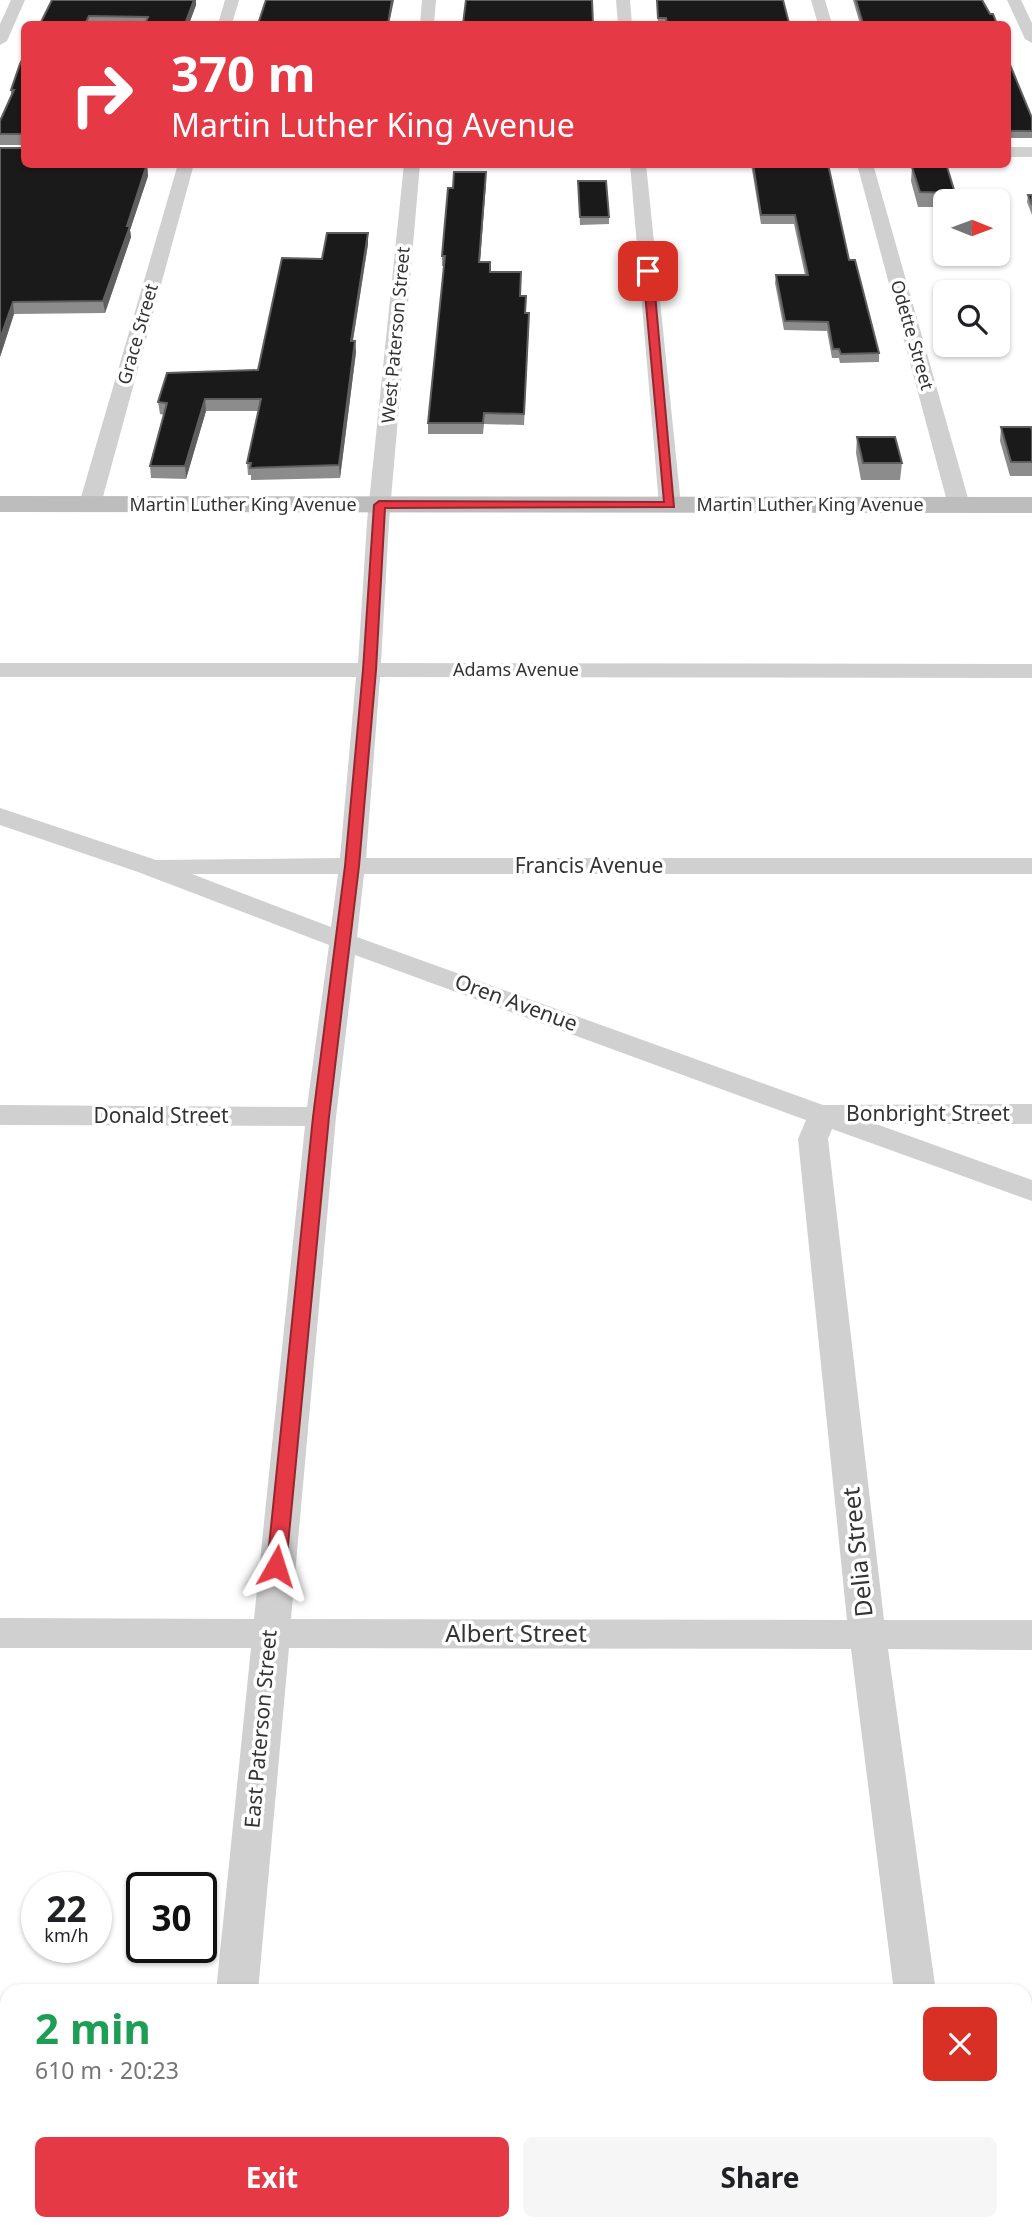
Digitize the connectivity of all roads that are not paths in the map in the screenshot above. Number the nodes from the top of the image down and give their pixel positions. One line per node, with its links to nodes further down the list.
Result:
1 (18, 0): 12 (street)
2 (232, 0): 7 (street)
3 (429, 0): 8 (street)
4 (623, 0): 9 (street)
5 (818, 0): 10 (street)
6 (1014, 0): 11 (street)
7 (226, 21)
8 (427, 21)
9 (625, 21)
10 (824, 21)
11 (1032, 38)
12 (0, 41)
13 (1011, 152): 14 (street)
14 (1032, 152)
15 (185, 168): 20 (street, Grace Street)
16 (412, 168): 21 (street, West Paterson Street)
17 (638, 168): 22 (street)
18 (866, 168): 23 (street, Odette Street)
19 (0, 504): 20 (street, Martin Luther King Avenue)
20 (90, 504): 21 (street, Martin Luther King Avenue)
21 (379, 505): 22 (street, Martin Luther King Avenue); 26 (street, East Paterson Street)
22 (670, 505): 23 (street, Martin Luther King Avenue)
23 (959, 505): 24 (street, Martin Luther King Avenue)
24 (1032, 505)
25 (0, 670): 26 (street, Adams Avenue)
26 (369, 670): 27 (street, Adams Avenue); 30 (street, East Paterson Street)
27 (1032, 671)
28 (0, 816): 29 (street, Oren Avenue)
29 (147, 866): 30 (street, Francis Avenue); 32 (street, Oren Avenue)
30 (352, 866): 31 (street, Francis Avenue); 32 (street, East Paterson Street)
31 (1032, 866)
32 (343, 941): 33 (street, Oren Avenue); 36 (street, East Paterson Street)
33 (824, 1114): 34 (street, Bonbright Street); 37 (street, Oren Avenue); 40 (street, Delia Street)
34 (1032, 1114)
35 (0, 1115): 36 (street, Donald Street)
36 (321, 1117): 39 (street, East Paterson Street)
37 (1032, 1191)
38 (0, 1633): 39 (street, Albert Street)
39 (270, 1634): 40 (street, Albert Street); 42 (street, East Paterson Street)
40 (867, 1634): 41 (street, Albert Street); 43 (street, Delia Street)
41 (1032, 1635)
42 (238, 1984)
43 (914, 1984)

